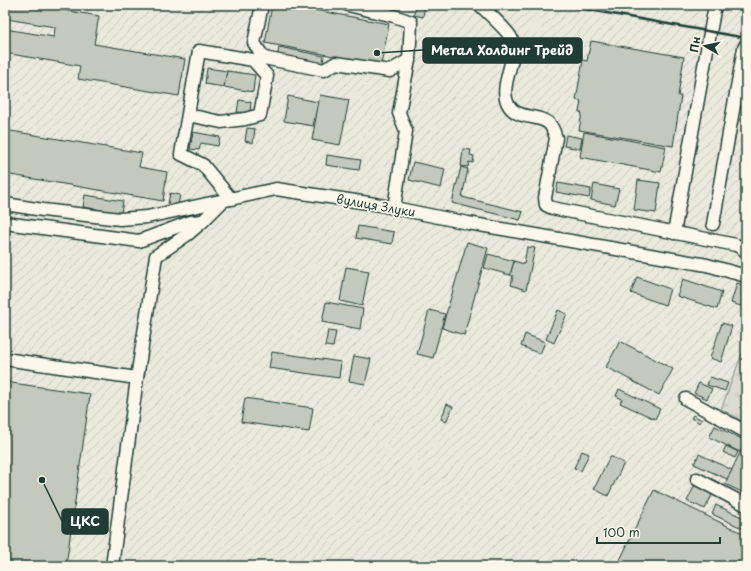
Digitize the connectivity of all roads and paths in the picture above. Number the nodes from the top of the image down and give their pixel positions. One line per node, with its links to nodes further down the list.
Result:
1 (262, 5): 6 (street)
2 (348, 5): 6 (street)
3 (480, 5): 14 (street)
4 (715, 5): 14 (street)
5 (746, 45): 13 (street)
6 (409, 60): 10 (street)
7 (188, 115): 7 (street); 8 (street)
8 (227, 200): 9 (street, вулиця Злуки); 10 (street, вулиця Злуки); 11 (street)
9 (5, 204)
10 (394, 208): 16 (street, вулиця Злуки)
11 (203, 221): 12 (street); 18 (street)
12 (5, 223)
13 (713, 224)
14 (674, 233): 15 (street)
15 (746, 252)
16 (746, 276)
17 (5, 359): 18 (street)
18 (137, 378): 23 (street)
19 (686, 399): 20 (street)
20 (746, 432)
21 (697, 479): 22 (street)
22 (746, 505)
23 (112, 566)

